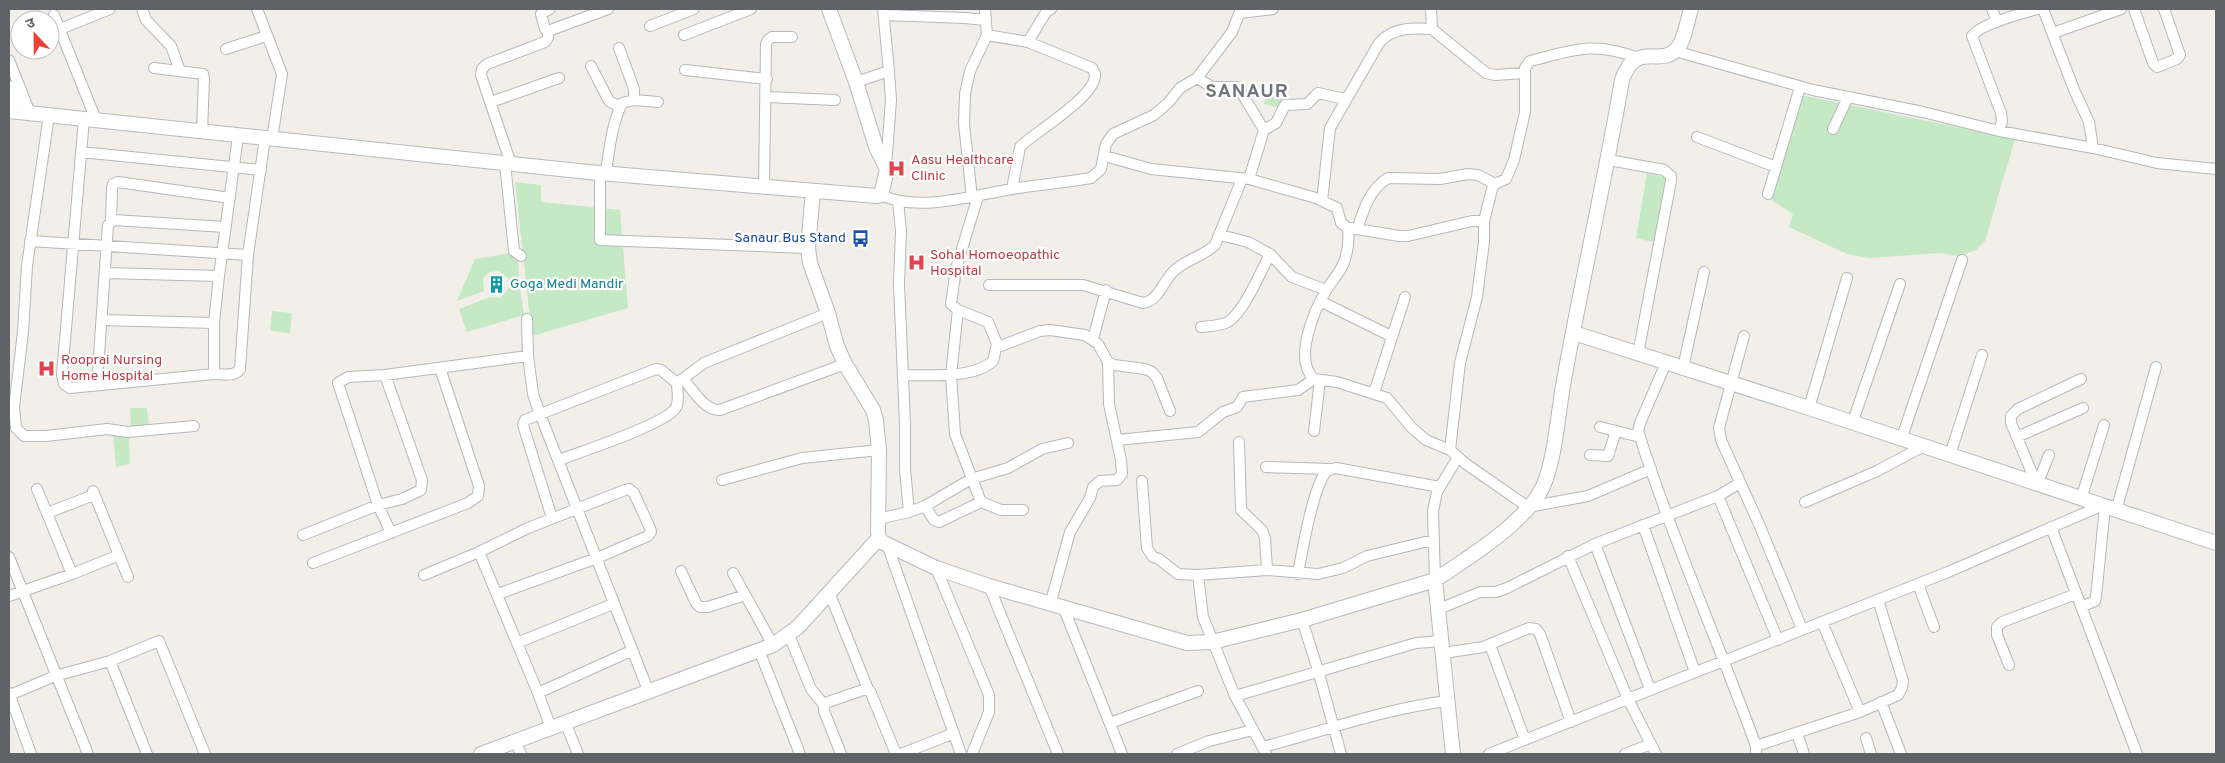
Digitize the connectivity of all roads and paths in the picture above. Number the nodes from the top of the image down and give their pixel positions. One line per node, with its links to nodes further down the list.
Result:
1 (110, 9): 25 (street)
2 (142, 9): 41 (street)
3 (257, 9): 31 (street)
4 (550, 9): 27 (street)
5 (608, 9): 27 (street)
6 (694, 9): 24 (street)
7 (751, 9): 29 (street)
8 (830, 9): 48 (street)
9 (985, 9): 22 (street)
10 (1051, 9): 33 (street)
11 (1273, 9): 20 (street)
12 (1431, 9): 26 (street)
13 (1691, 9): 36 (street)
14 (1992, 9): 23 (street)
15 (2037, 9): 23 (street)
16 (2043, 9): 28 (street)
17 (2121, 9): 28 (street)
18 (2134, 9): 19 (street)
19 (2164, 9)
20 (1240, 11): 46 (street)
21 (883, 12): 22 (street); 43 (street)
22 (984, 20): 30 (street)
23 (1997, 22): 64 (street)
24 (650, 26)
25 (60, 29): 61 (street)
26 (1432, 29): 44 (street); 53 (street)
27 (548, 31): 56 (street)
28 (2053, 32): 69 (street)
29 (684, 35)
30 (987, 35): 33 (street); 87 (street)
31 (266, 36): 35 (street); 68 (street)
32 (792, 37): 47 (street)
33 (1028, 42): 83 (street)
34 (619, 48): 54 (street)
35 (226, 49)
36 (1675, 51): 37 (street); 50 (street)
37 (1638, 58): 44 (street); 72 (street)
38 (9, 60): 59 (street)
39 (591, 66): 58 (street)
40 (154, 68): 41 (street)
41 (180, 70): 65 (street)
42 (685, 70): 47 (street)
43 (889, 71): 48 (street); 75 (street)
44 (1525, 73): 81 (street)
45 (559, 78): 56 (street)
46 (1197, 78): 63 (street); 71 (street)
47 (767, 79): 51 (street)
48 (856, 82): 75 (street)
49 (9, 86): 59 (street)
50 (1800, 87): 52 (street); 76 (street)
51 (766, 97): 55 (street); 82 (street)
52 (1848, 97): 62 (street); 64 (street)
53 (1346, 99): 63 (street); 90 (street)
54 (634, 100): 57 (street); 58 (street)
55 (835, 100)
56 (491, 102): 73 (street)
57 (658, 102)
58 (620, 107): 79 (street)
59 (20, 112): 60 (street)
60 (49, 115): 61 (street); 96 (street)
61 (90, 119): 65 (street); 70 (street)
62 (1833, 129)
63 (1264, 130): 80 (street)
64 (1999, 130): 69 (street)
65 (202, 132): 66 (street)
66 (238, 136): 68 (street); 74 (street)
67 (1697, 137): 76 (street)
68 (269, 139): 73 (street); 78 (street)
69 (2093, 148): 77 (street)
70 (81, 152): 74 (street); 97 (street)
71 (1105, 156): 80 (street); 83 (street)
72 (1609, 160): 121 (street); 126 (street)
73 (508, 164): 79 (street); 103 (street)
74 (235, 167): 78 (street); 88 (street)
75 (886, 167): 86 (street)
76 (1776, 167): 85 (street)
77 (2216, 169)
78 (261, 170): 102 (street)
79 (603, 173): 82 (street); 99 (street)
80 (1245, 179): 90 (street); 95 (street)
81 (1495, 184): 91 (street); 94 (street)
82 (764, 186): 84 (street)
83 (1012, 189): 87 (street)
84 (813, 191): 86 (street); 99 (street)
85 (1768, 194)
86 (881, 195): 89 (street)
87 (975, 197): 89 (street); 115 (street)
88 (230, 198): 92 (street); 93 (street)
89 (898, 201): 137 (street)
90 (1322, 201): 94 (street)
91 (1484, 221): 94 (street); 163 (street)
92 (110, 222): 93 (street); 98 (street)
93 (225, 227): 100 (street)
94 (1353, 228): 112 (street)
95 (1220, 235): 101 (street); 111 (street)
96 (30, 241): 97 (street); 150 (street)
97 (73, 245): 98 (street); 143 (street)
98 (108, 246): 100 (street); 106 (street)
99 (808, 248): 116 (street)
100 (222, 254): 102 (street); 107 (street)
101 (1270, 254): 112 (street); 120 (street)
102 (248, 255): 135 (street)
103 (521, 256)
104 (1962, 260): 158 (street)
105 (1704, 272): 134 (street)
106 (106, 273): 107 (street); 118 (street)
107 (219, 276): 119 (street)
108 (1847, 278): 145 (street)
109 (1900, 284): 149 (street)
110 (989, 285): 111 (street)
111 (1106, 290): 124 (street)
112 (1326, 290): 114 (street)
113 (1405, 297): 122 (street)
114 (1322, 302): 122 (street); 140 (street)
115 (958, 310): 125 (street); 138 (street)
116 (828, 313): 131 (street); 141 (street)
117 (527, 319): 128 (street)
118 (102, 320): 119 (street); 143 (street)
119 (214, 323): 135 (street)
120 (1201, 327)
121 (1574, 334): 126 (street); 184 (street)
122 (1391, 336): 144 (street)
123 (1744, 336): 142 (street)
124 (1093, 339): 125 (street); 129 (street)
125 (998, 347): 138 (street)
126 (1638, 354): 130 (street)
127 (1982, 355): 165 (street)
128 (528, 356): 133 (street); 148 (street)
129 (1108, 362): 147 (street); 157 (street)
130 (1666, 363): 134 (street); 155 (street)
131 (845, 364): 141 (street); 162 (street)
132 (2156, 367): 186 (street)
133 (440, 368): 136 (street); 195 (street)
134 (1683, 368): 142 (street)
135 (214, 374): 143 (street)
136 (385, 375): 182 (street); 182 (street)
137 (904, 375): 138 (street); 188 (street)
138 (951, 375): 171 (street)
139 (2082, 379): 156 (street)
140 (1317, 380): 144 (street); 153 (street); 157 (street)
141 (680, 381): 148 (street); 167 (street)
142 (1730, 383): 145 (street); 174 (street)
143 (97, 384)
144 (1374, 393): 163 (street)
145 (1809, 408): 149 (street)
146 (2083, 408): 156 (street)
147 (1170, 411)
148 (540, 414): 167 (street); 191 (street)
149 (1852, 424): 158 (street)
150 (194, 426)
151 (2104, 426): 179 (street)
152 (1600, 427): 154 (street)
153 (1314, 431)
154 (1616, 431): 155 (street); 164 (street)
155 (1640, 437): 170 (street)
156 (2017, 437): 175 (street)
157 (1117, 440): 227 (street)
158 (1901, 440): 161 (street)
159 (1238, 442): 208 (street)
160 (1068, 443): 171 (street)
161 (1922, 447): 165 (street); 181 (street)
162 (879, 450): 172 (street); 192 (street)
163 (1454, 453): 176 (street); 184 (street)
164 (1590, 455)
165 (1950, 455): 175 (street)
166 (2049, 456): 175 (street)
167 (559, 460): 185 (street)
168 (1266, 467): 169 (street)
169 (1329, 469): 176 (street); 212 (street)
170 (1652, 470): 184 (street); 190 (street)
171 (971, 479): 180 (street); 183 (street)
172 (722, 480)
173 (1142, 481): 214 (street)
174 (1740, 484): 178 (street); 233 (street)
175 (2037, 485): 179 (street)
176 (1440, 487): 197 (street)
177 (36, 489): 189 (street)
178 (1718, 496): 190 (street); 235 (street)
179 (2081, 499): 186 (street)
180 (981, 502): 183 (street); 187 (street)
181 (1805, 502)
182 (378, 505): 195 (street); 196 (street)
183 (925, 506): 188 (street)
184 (1528, 507): 216 (street)
185 (577, 508): 191 (street); 205 (street); 205 (street)
186 (2107, 508): 194 (street); 199 (street); 228 (street)
187 (1023, 510)
188 (909, 512): 192 (street)
189 (47, 514): 202 (street); 211 (street)
190 (1668, 514): 193 (street); 244 (street)
191 (552, 518): 201 (street)
192 (878, 519): 198 (street)
193 (1643, 525): 200 (street); 247 (street)
194 (2051, 527): 217 (street); 222 (street)
195 (391, 533): 206 (street)
196 (303, 535)
197 (1433, 540): 212 (street); 216 (street)
198 (883, 541): 207 (street); 220 (street); 268 (street)
199 (2216, 543)
200 (1595, 544): 203 (street); 250 (street)
201 (479, 552): 213 (street); 221 (street)
202 (119, 555): 211 (street); 215 (street)
203 (1568, 556): 229 (street); 256 (street)
204 (9, 557): 219 (street)
205 (596, 558): 221 (street); 226 (street)
206 (313, 563)
207 (936, 568): 218 (street); 286 (street)
208 (1267, 570): 212 (street); 214 (street)
209 (681, 571): 223 (street)
210 (733, 573): 223 (street)
211 (72, 574): 219 (street)
212 (1298, 574)
213 (424, 575)
214 (1198, 575): 236 (street)
215 (128, 577)
216 (1435, 580): 229 (street); 230 (street)
217 (1918, 584): 225 (street); 232 (street)
218 (989, 586): 227 (street); 287 (street)
219 (22, 590): 224 (street); 248 (street)
220 (829, 592): 234 (street); 249 (street)
221 (498, 594): 237 (street)
222 (2076, 594): 228 (street); 245 (street)
223 (745, 595): 238 (street)
224 (9, 596)
225 (1878, 600): 231 (street); 258 (street)
226 (613, 604): 237 (street); 242 (street)
227 (1057, 607): 236 (street); 263 (street)
228 (2081, 608): 298 (street)
229 (1439, 609): 240 (street)
230 (1302, 620): 236 (street); 246 (street)
231 (1822, 622): 233 (street); 260 (street)
232 (1934, 627)
233 (1802, 629): 235 (street)
234 (789, 635): 238 (street); 259 (street)
235 (1778, 640): 244 (street)
236 (1212, 642): 255 (street)
237 (517, 644): 253 (street)
238 (773, 644): 241 (street)
239 (1490, 645): 240 (street); 262 (street); 270 (street)
240 (1443, 647): 246 (street); 257 (street)
241 (759, 650): 251 (street); 281 (street)
242 (631, 652): 251 (street); 253 (street)
243 (110, 661): 248 (street); 277 (street); 278 (street)
244 (1725, 661): 247 (street); 274 (street)
245 (2009, 665)
246 (1318, 670): 255 (street); 265 (street)
247 (1696, 672): 250 (street)
248 (55, 676): 254 (street); 276 (street)
249 (868, 689): 259 (street); 283 (street)
250 (1650, 689): 256 (street)
251 (648, 690): 261 (street)
252 (1198, 691): 263 (street)
253 (538, 693): 264 (street)
254 (9, 694): 275 (street)
255 (1235, 696): 266 (street)
256 (1628, 699): 262 (street); 271 (street)
257 (1447, 701): 265 (street); 291 (street)
258 (1882, 702): 260 (street); 297 (street)
259 (824, 705): 282 (street)
260 (1860, 712): 267 (street)
261 (565, 722): 264 (street); 280 (street)
262 (1571, 722): 270 (street)
263 (1110, 723): 288 (street)
264 (551, 728): 272 (street)
265 (1333, 728): 273 (street); 290 (street)
266 (1253, 730): 273 (street); 289 (street)
267 (1797, 733): 274 (street); 295 (street)
268 (952, 734): 284 (street); 285 (street)
269 (1866, 738): 296 (street)
270 (1525, 740): 292 (street)
271 (1651, 744): 293 (street); 294 (street)
272 (518, 748): 279 (street)
273 (1264, 750)
274 (1756, 750)
275 (30, 754)
276 (88, 754)
277 (147, 754)
278 (205, 754)
279 (481, 754)
280 (578, 754)
281 (800, 754)
282 (841, 754)
283 (896, 754)
284 (902, 754)
285 (960, 754)
286 (972, 754)
287 (1058, 754)
288 (1122, 754)
289 (1177, 754)
290 (1341, 754)
291 (1453, 754)
292 (1488, 754)
293 (1626, 754)
294 (1656, 754)
295 (1804, 754)
296 (1871, 754)
297 (1901, 754)
298 (2137, 754)

